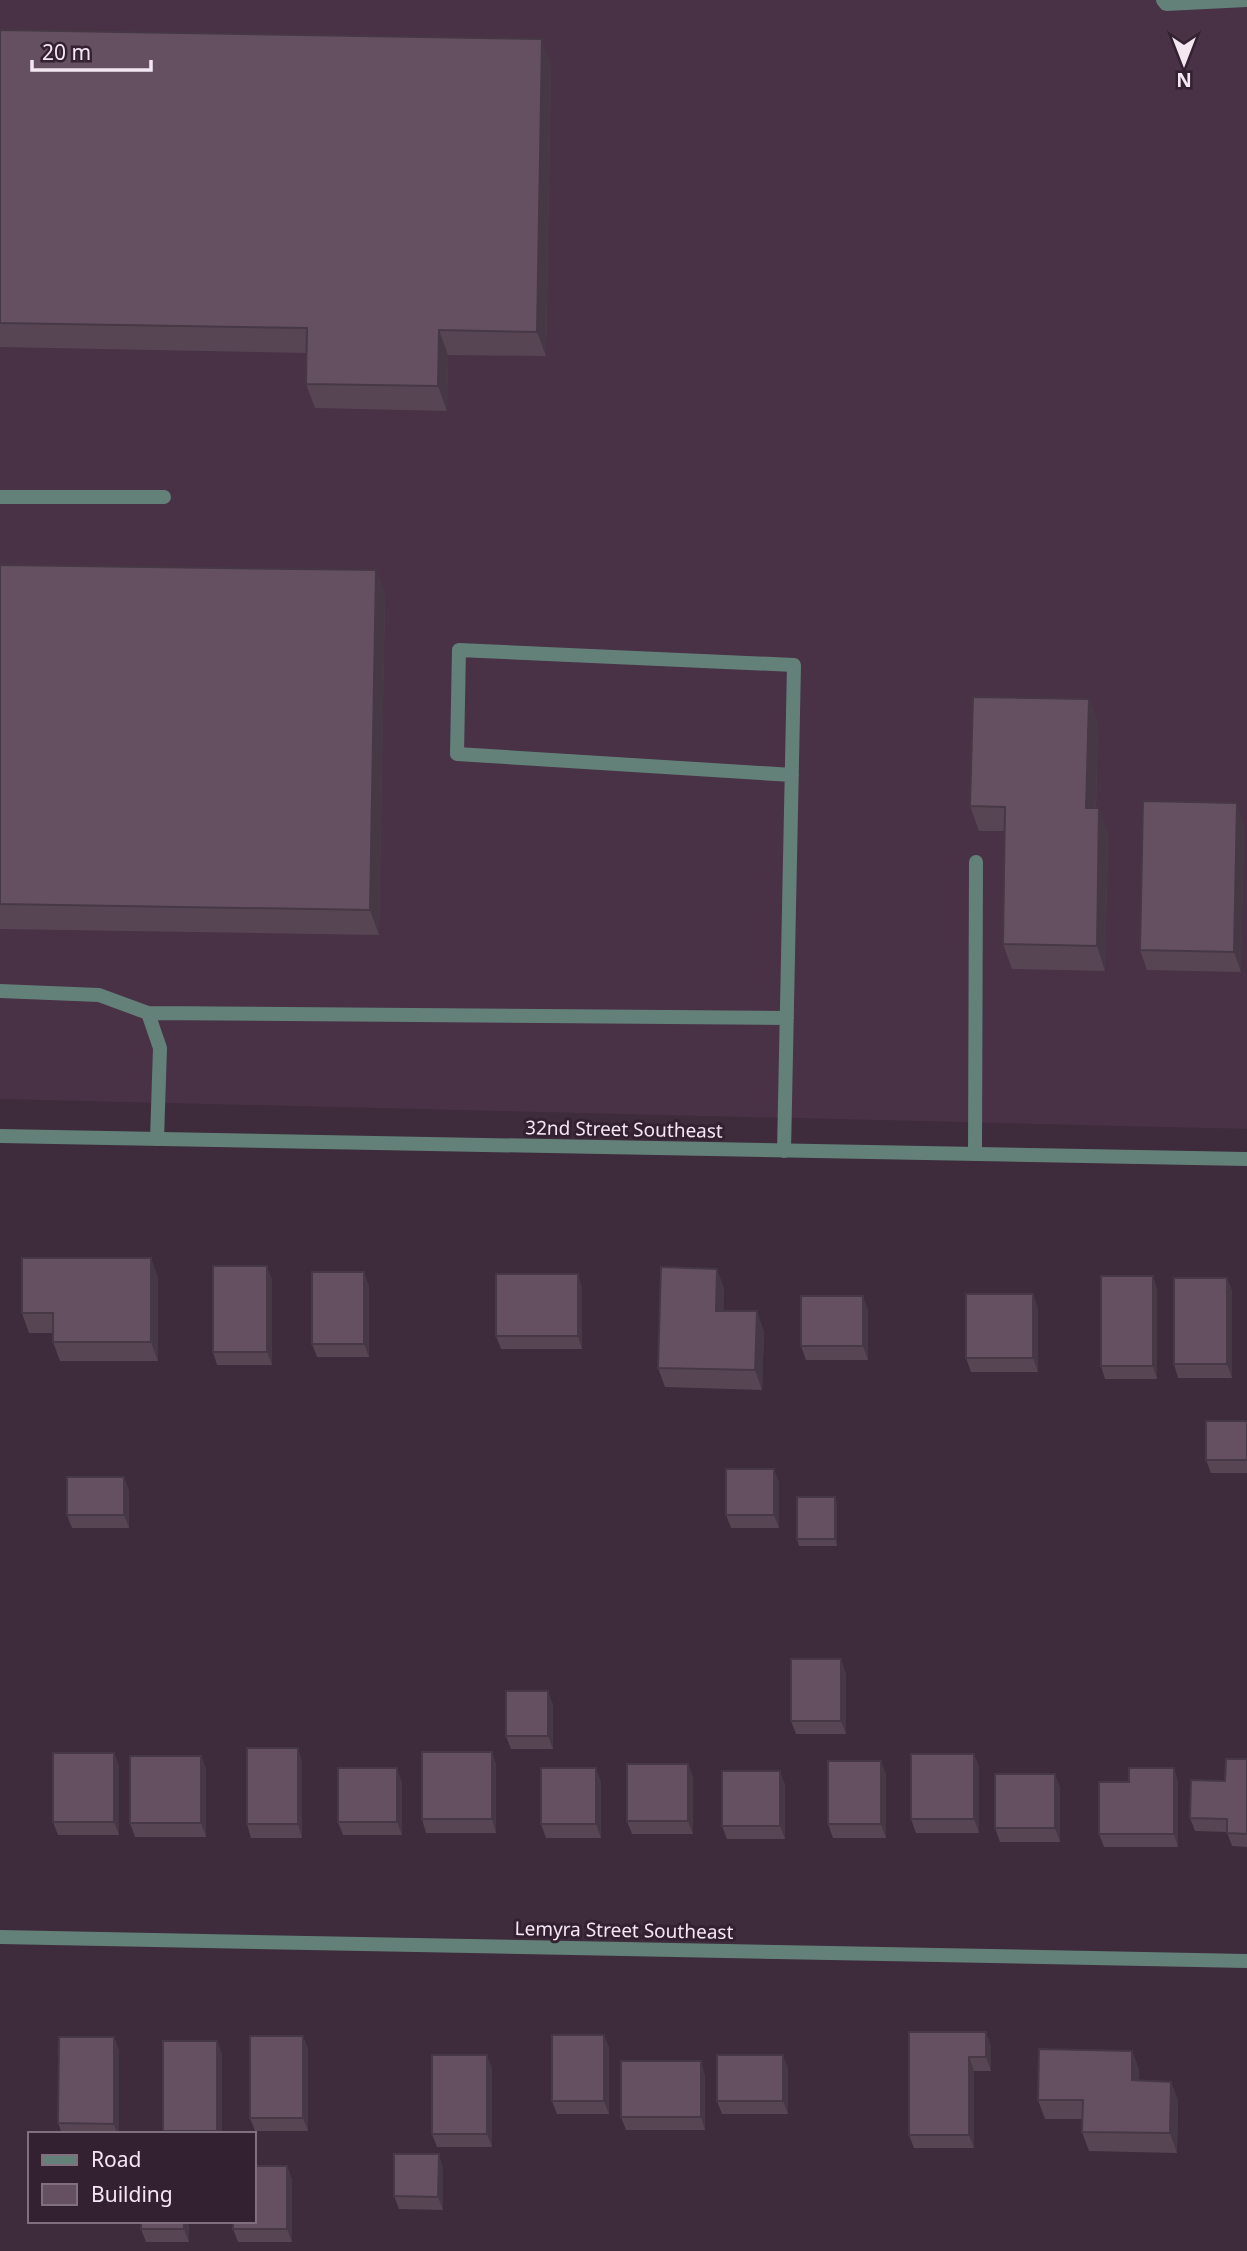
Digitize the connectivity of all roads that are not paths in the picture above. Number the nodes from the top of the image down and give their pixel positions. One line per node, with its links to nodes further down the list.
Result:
1 (1163, 0): 2 (street)
2 (1247, 0)
3 (0, 497): 4 (street)
4 (164, 497)
5 (792, 775): 5 (street); 9 (street)
6 (976, 862): 13 (street)
7 (0, 991): 8 (street)
8 (148, 1013): 9 (street); 11 (street)
9 (787, 1018): 12 (street)
10 (0, 1136): 11 (street, 32nd Street Southeast)
11 (157, 1139): 12 (street, 32nd Street Southeast)
12 (784, 1151): 13 (street, 32nd Street Southeast)
13 (975, 1154): 14 (street, 32nd Street Southeast)
14 (1247, 1159)
15 (0, 1937): 16 (street, Lemyra Street Southeast)
16 (1247, 1961)

